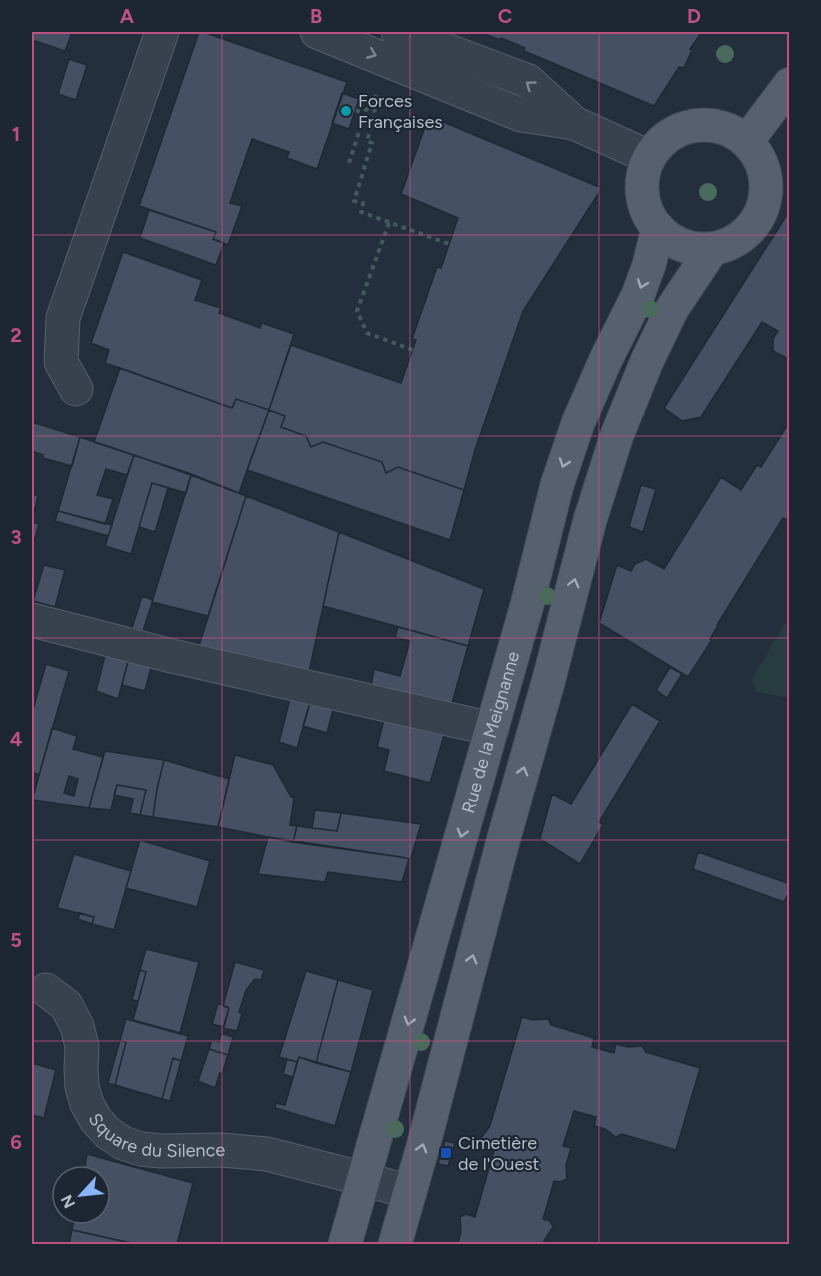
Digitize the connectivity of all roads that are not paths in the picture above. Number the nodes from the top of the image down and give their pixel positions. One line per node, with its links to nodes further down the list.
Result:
1 (162, 32): 10 (street)
2 (317, 32): 5 (street, one-way to 5)
3 (398, 32): 5 (street, one-way to 3)
4 (789, 84): 6 (main road)
5 (574, 123): 7 (street)
6 (747, 141): 7 (main road); 9 (main road)
7 (649, 157): 8 (main road)
8 (658, 228): 9 (main road); 12 (main road, Rue de la Meignanne, one-way to 12)
9 (712, 249): 15 (main road, one-way to 9)
10 (76, 389)
11 (32, 620): 12 (street)
12 (492, 729): 14 (main road, Rue de la Meignanne, one-way to 14)
13 (46, 990): 14 (street, Square du Silence)
14 (364, 1179): 15 (street, Square du Silence); 16 (main road, Rue de la Meignanne)
15 (409, 1192): 17 (main road)
16 (345, 1245)
17 (395, 1245)

